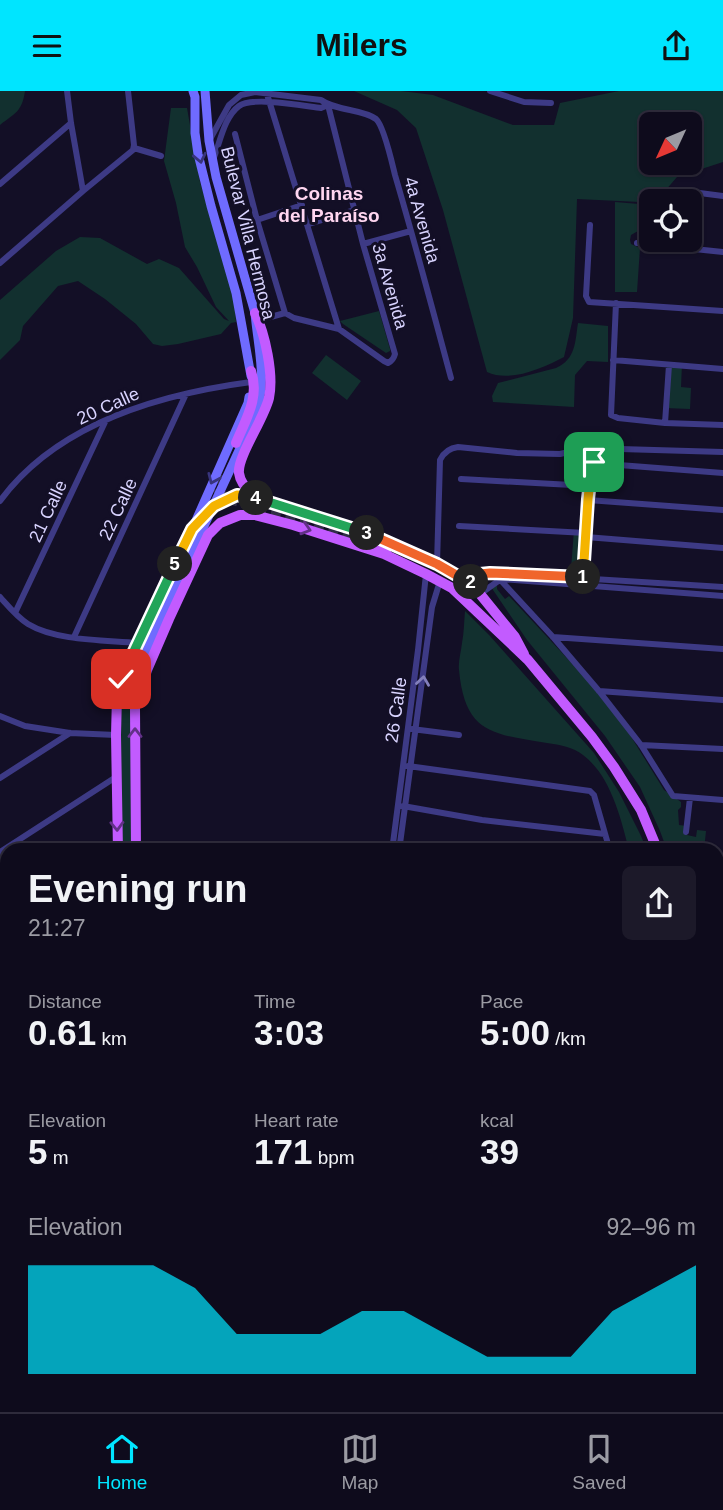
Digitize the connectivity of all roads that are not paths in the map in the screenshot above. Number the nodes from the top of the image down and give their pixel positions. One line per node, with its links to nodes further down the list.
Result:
1 (67, 91): 12 (street)
2 (128, 91): 15 (street)
3 (192, 91): 41 (main road, Bulevar Villa Hermosa, one-way to 41)
4 (205, 91): 14 (main road, Bulevar Villa Hermosa)
5 (490, 91): 8 (street)
6 (524, 91): 8 (street)
7 (268, 94): 9 (street); 11 (street, 4a Avenida); 14 (street, 4a Avenida)
8 (524, 101): 10 (street)
9 (271, 103): 11 (street, 4a Avenida); 17 (street, 4a Avenida); 22 (street)
10 (551, 103)
11 (328, 105): 23 (street, 3a Avenida); 27 (street, 4a Avenida)
12 (71, 123): 18 (street); 19 (street)
13 (235, 134): 24 (street)
14 (209, 141): 17 (main road, Bulevar Villa Hermosa)
15 (134, 146): 16 (street); 19 (street)
16 (161, 156)
17 (213, 162): 35 (main road, Bulevar Villa Hermosa)
18 (0, 184)
19 (83, 191): 31 (street)
20 (702, 194): 21 (street)
21 (723, 196)
22 (302, 205): 24 (street); 25 (street)
23 (355, 210): 25 (street); 29 (street, 3a Avenida)
24 (257, 220): 34 (street)
25 (308, 225): 37 (street)
26 (590, 225): 32 (street)
27 (411, 231): 29 (street); 42 (street, 4a Avenida)
28 (637, 243): 30 (street)
29 (363, 244): 37 (street, 3a Avenida)
30 (723, 252)
31 (0, 263)
32 (615, 303): 33 (street); 38 (street)
33 (723, 311)
34 (285, 313): 36 (street); 37 (street)
35 (255, 316): 53 (main road); 84 (main road, Bulevar Villa Hermosa)
36 (267, 318)
37 (339, 329)
38 (614, 360): 39 (street); 45 (street)
39 (669, 365): 40 (street); 45 (street)
40 (723, 369)
41 (251, 377): 43 (street, 20 Calle); 47 (main road); 61 (main road, Bulevar Villa Hermosa, one-way to 61)
42 (451, 379)
43 (186, 394): 44 (street, 20 Calle); 79 (street, 22 Calle)
44 (106, 420): 55 (street, 20 Calle); 78 (street, 21 Calle)
45 (664, 423): 46 (street)
46 (723, 425)
47 (236, 443)
48 (723, 452): 66 (street)
49 (723, 473): 51 (street)
50 (461, 479): 51 (street)
51 (590, 485): 54 (street)
52 (237, 495): 53 (main road); 57 (main road); 58 (main road)
53 (253, 497): 66 (main road)
54 (588, 499): 56 (street); 62 (street)
55 (0, 502)
56 (723, 510)
57 (240, 515): 60 (main road); 65 (main road, one-way to 65)
58 (202, 518): 60 (main road); 61 (main road)
59 (459, 526): 62 (street)
60 (214, 528): 84 (main road)
61 (192, 529): 81 (main road)
62 (586, 535): 64 (street); 71 (street)
63 (368, 541): 65 (main road)
64 (723, 548)
65 (398, 559): 68 (main road)
66 (437, 564): 72 (main road)
67 (494, 573): 69 (street); 71 (street); 72 (street)
68 (426, 574): 70 (main road); 88 (street, 26 Calle)
69 (501, 579): 71 (street); 75 (street); 80 (street)
70 (440, 581): 74 (main road); 88 (street, 26 Calle, one-way to 70)
71 (583, 581): 73 (street); 76 (street)
72 (470, 583): 75 (main road)
73 (723, 587)
74 (452, 589): 75 (main road); 83 (main road)
75 (481, 594): 83 (main road)
76 (723, 596)
77 (0, 597): 78 (street)
78 (15, 614): 79 (street)
79 (74, 637): 81 (street)
80 (552, 637): 82 (street); 85 (street)
81 (137, 643): 90 (main road)
82 (723, 649)
83 (528, 660): 109 (main road)
84 (136, 691): 105 (main road, one-way to 84)
85 (599, 691): 86 (street); 92 (street)
86 (723, 700)
87 (0, 716): 89 (street)
88 (412, 729): 91 (street); 94 (street, 26 Calle)
89 (70, 733): 90 (street); 95 (street)
90 (116, 735): 96 (main road)
91 (459, 735)
92 (641, 745): 93 (street); 97 (street)
93 (723, 749)
94 (406, 766): 99 (street, 26 Calle); 100 (street, 26 Calle); 102 (street)
95 (0, 778)
96 (116, 778): 103 (street); 104 (main road, one-way to 104)
97 (690, 798): 98 (street); 101 (street)
98 (723, 800)
99 (397, 805): 100 (street); 106 (street, 26 Calle)
100 (405, 806): 102 (street); 107 (street, 26 Calle)
101 (686, 832)
102 (605, 834): 108 (street)
103 (14, 843)
104 (118, 843)
105 (136, 843)
106 (395, 843)
107 (396, 843)
108 (608, 843)
109 (654, 843)

